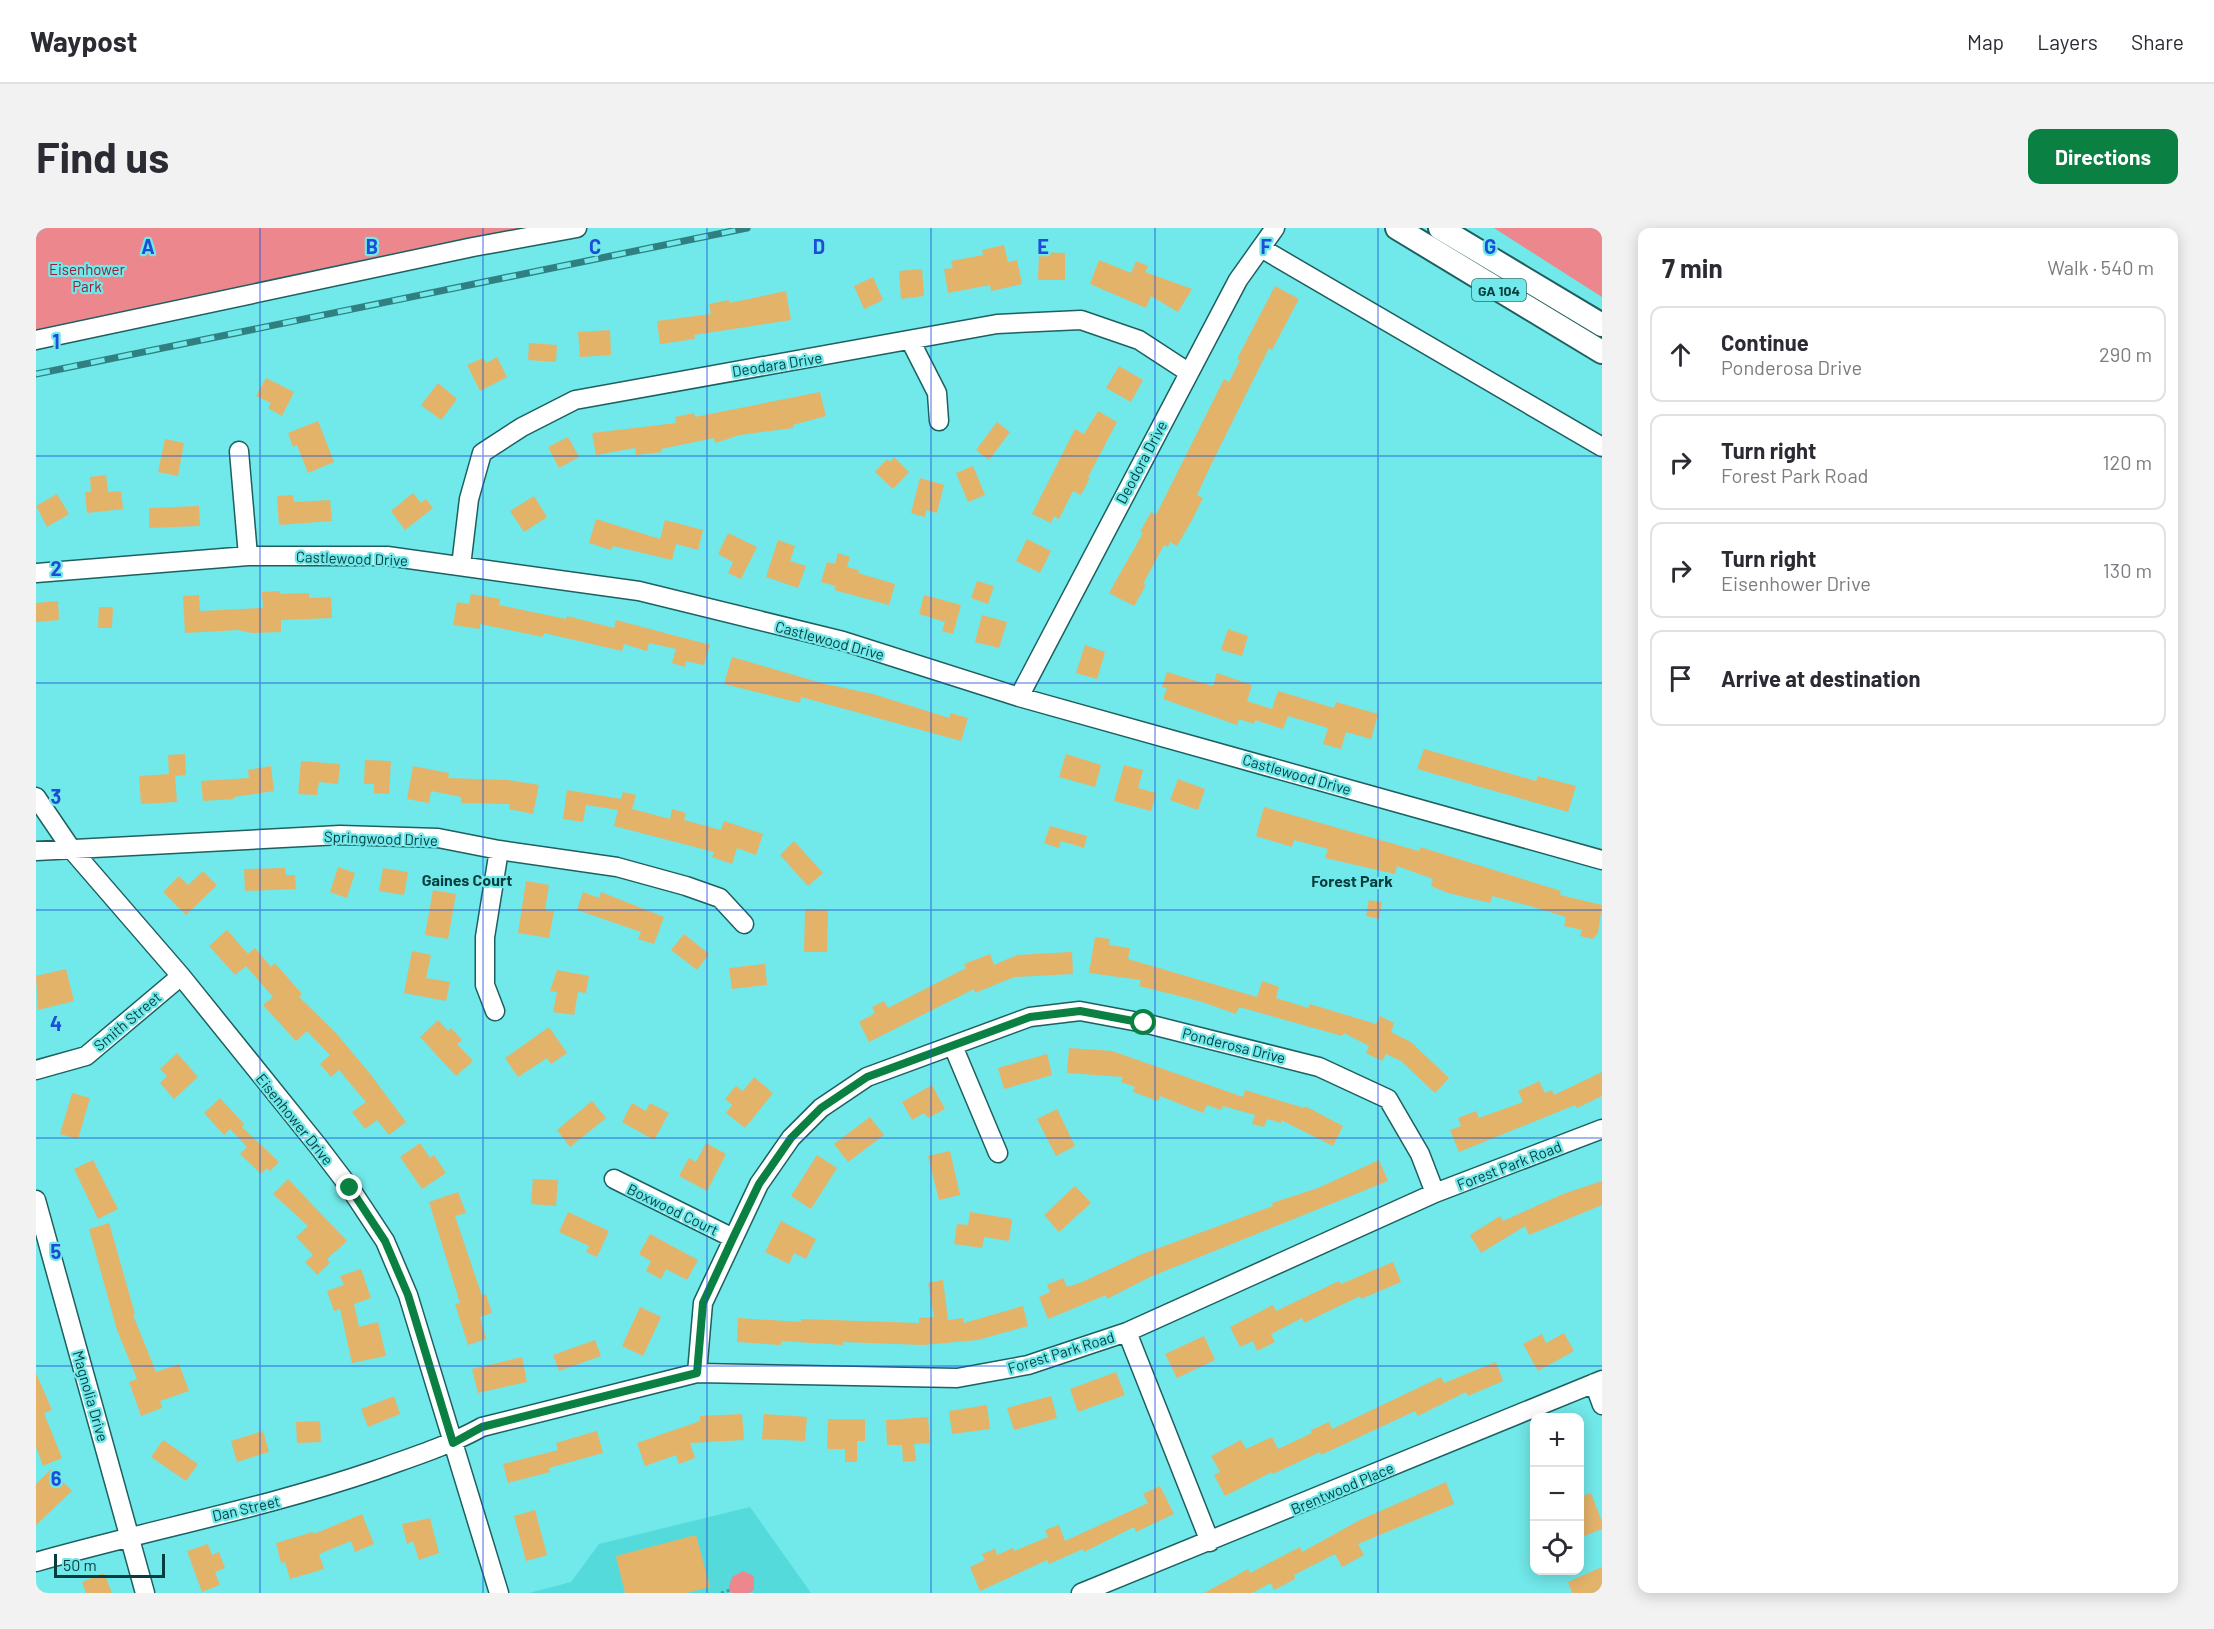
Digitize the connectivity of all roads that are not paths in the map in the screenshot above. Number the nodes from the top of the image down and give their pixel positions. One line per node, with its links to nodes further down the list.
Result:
1 (577, 228): 7 (street)
2 (1397, 228): 9 (main road, GA 104)
3 (1440, 228): 6 (main road, GA 104)
4 (1274, 230): 5 (street, Deodora Drive)
5 (1261, 248): 10 (street, Deodora Drive); 12 (street)
6 (1602, 325)
7 (36, 340)
8 (910, 340): 10 (street, Deodara Drive); 11 (street); 15 (street, Deodara Drive)
9 (1602, 352)
10 (1188, 372): 17 (street, Deodora Drive)
11 (939, 421)
12 (1602, 447)
13 (239, 451): 14 (street)
14 (248, 556): 15 (street, Castlewood Drive); 16 (street, Castlewood Drive)
15 (461, 566): 17 (street, Castlewood Drive)
16 (36, 573)
17 (1018, 697): 22 (street, Castlewood Drive)
18 (36, 797): 19 (street, Eisenhower Drive)
19 (72, 850): 20 (street, Springwood Drive); 21 (street, Springwood Drive); 24 (street, Eisenhower Drive)
20 (499, 850): 23 (street, Springwood Drive); 25 (street)
21 (36, 851)
22 (1602, 860)
23 (744, 924)
24 (181, 976): 27 (street, Smith Street); 38 (street, Eisenhower Drive)
25 (495, 1011)
26 (953, 1046): 29 (street); 31 (street, Ponderosa Drive); 33 (street, Ponderosa Drive)
27 (36, 1070)
28 (1602, 1129): 31 (street, Forest Park Road)
29 (998, 1153)
30 (614, 1179): 33 (street, Boxwood Court)
31 (1435, 1193): 34 (street, Forest Park Road)
32 (36, 1200): 39 (street, Magnolia Drive)
33 (733, 1238): 35 (street, Ponderosa Drive)
34 (1127, 1332): 35 (street, Forest Park Road); 40 (street)
35 (697, 1373): 38 (street, Forest Park Road)
36 (1598, 1381): 37 (street); 40 (street, Brentwood Place)
37 (1602, 1405)
38 (453, 1443): 39 (street, Dan Street); 43 (street, Eisenhower Drive)
39 (129, 1535): 41 (street, Dan Street); 42 (street, Magnolia Drive)
40 (1210, 1542): 44 (street, Brentwood Place)
41 (36, 1562)
42 (145, 1593)
43 (499, 1593)
44 (1081, 1593)

